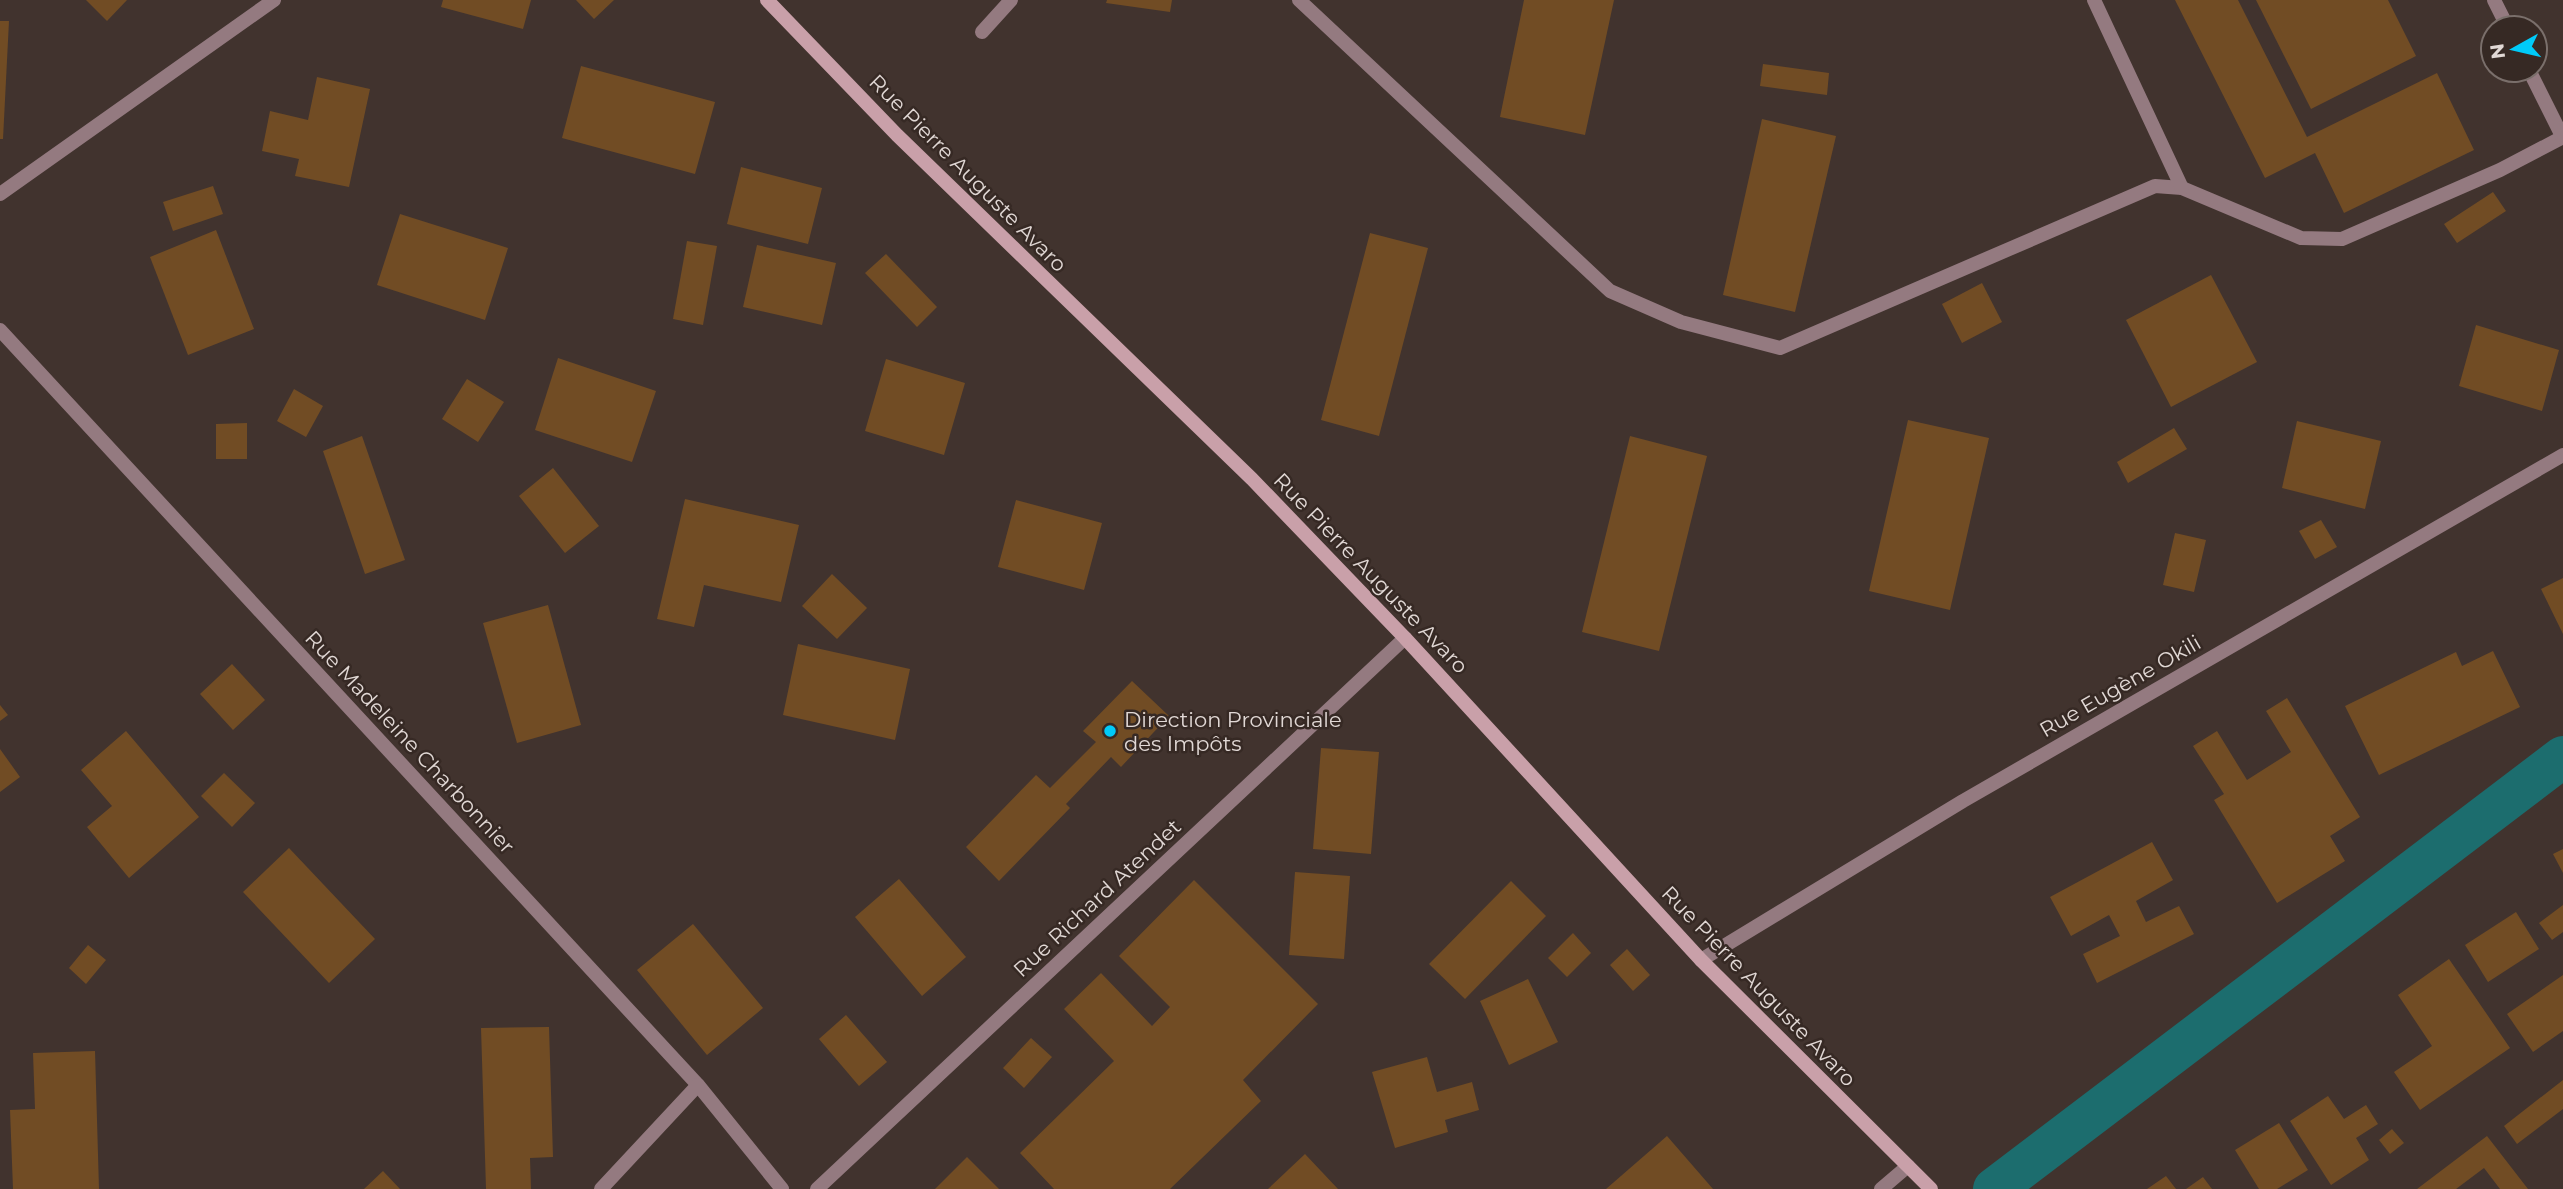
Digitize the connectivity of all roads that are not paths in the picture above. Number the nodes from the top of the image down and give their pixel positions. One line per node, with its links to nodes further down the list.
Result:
1 (274, 0): 10 (street)
2 (767, 0): 13 (street, Rue Pierre Auguste Avaro)
3 (1011, 0): 6 (street)
4 (1299, 0): 9 (street)
5 (2094, 0): 9 (street)
6 (982, 32)
7 (2536, 84): 8 (street)
8 (2563, 138): 9 (street)
9 (2182, 188)
10 (0, 194)
11 (0, 330): 15 (street, Rue Madeleine Charbonnier)
12 (2563, 455): 14 (street, Rue Eugène Okili)
13 (1405, 638): 14 (street, Rue Pierre Auguste Avaro); 19 (street, Rue Richard Atendet)
14 (1701, 960): 16 (street, Rue Pierre Auguste Avaro)
15 (698, 1085): 17 (street); 18 (street, Rue Madeleine Charbonnier)
16 (1908, 1166): 20 (street); 21 (street, Rue Pierre Auguste Avaro)
17 (601, 1189)
18 (782, 1189)
19 (817, 1189)
20 (1881, 1189)
21 (1931, 1189)

